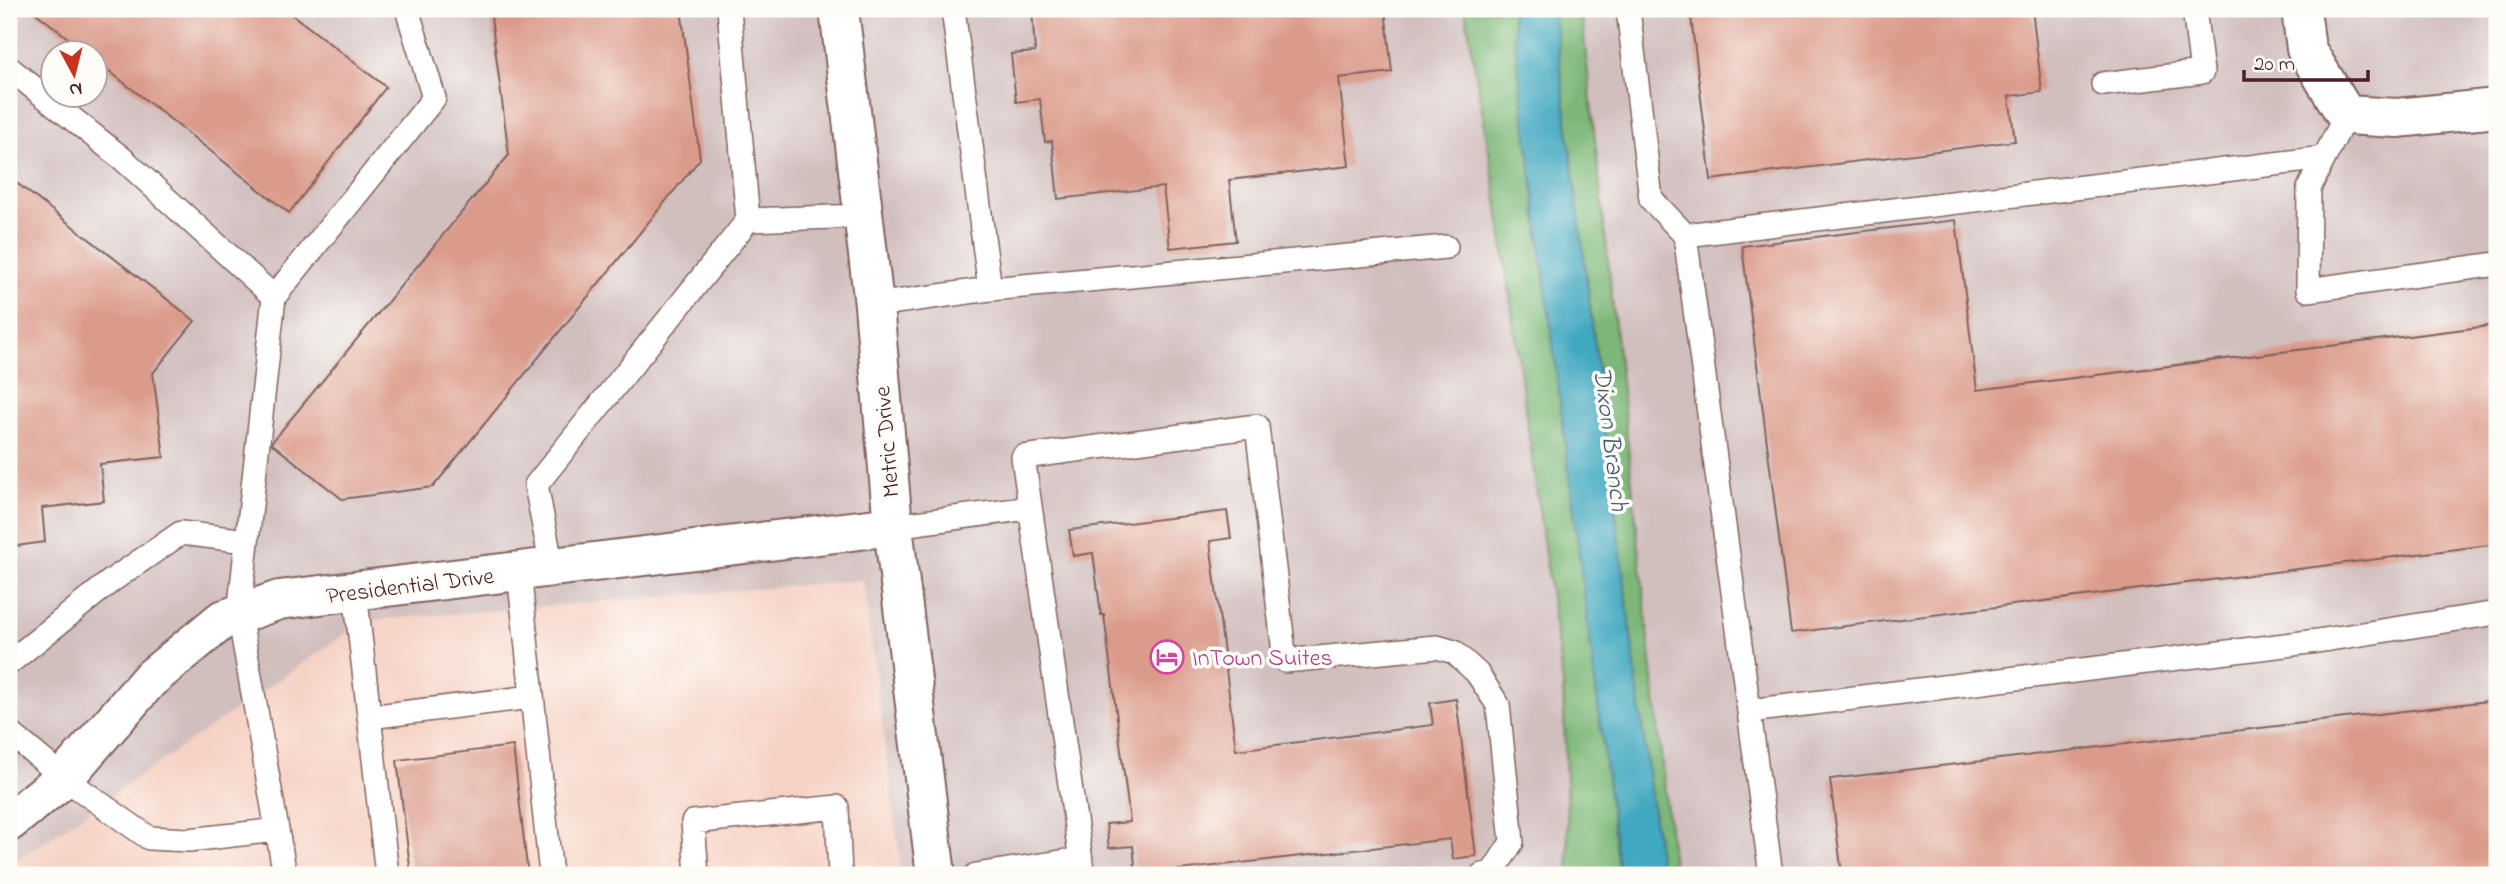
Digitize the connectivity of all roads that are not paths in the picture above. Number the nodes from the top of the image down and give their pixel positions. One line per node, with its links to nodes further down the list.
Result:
1 (407, 9): 19 (lane)
2 (729, 9): 14 (lane)
3 (839, 9): 13 (street, Metric Drive)
4 (953, 9): 18 (lane)
5 (1628, 9): 15 (lane)
6 (2194, 9): 9 (lane)
7 (2301, 9): 11 (street)
8 (9, 68): 19 (lane)
9 (2104, 84)
10 (2497, 108): 11 (street)
11 (2346, 115): 12 (lane)
12 (2325, 158): 15 (lane); 17 (lane)
13 (863, 216): 14 (lane); 20 (street, Metric Drive)
14 (748, 220): 24 (lane)
15 (1685, 235): 30 (lane)
16 (1446, 247): 18 (lane)
17 (2497, 264)
18 (990, 289): 20 (lane)
19 (274, 297): 23 (lane)
20 (874, 305): 22 (street, Metric Drive)
21 (1030, 508): 22 (lane); 36 (lane); 44 (lane)
22 (894, 526): 24 (street, Presidential Drive); 42 (street, Metric Drive)
23 (247, 541): 27 (lane); 28 (lane)
24 (536, 570): 25 (street, Presidential Drive); 29 (lane)
25 (355, 591): 27 (street, Presidential Drive); 31 (lane)
26 (2497, 613): 30 (lane)
27 (239, 614): 33 (street, Presidential Drive); 35 (lane)
28 (9, 663)
29 (532, 697): 31 (lane); 39 (lane)
30 (1749, 711): 45 (lane)
31 (369, 717): 38 (lane)
32 (9, 732): 33 (lane)
33 (64, 778): 34 (street, Presidential Drive); 35 (lane)
34 (9, 821)
35 (277, 830): 37 (lane)
36 (1081, 867): 43 (lane)
37 (285, 875)
38 (387, 875)
39 (551, 875)
40 (697, 875): 41 (lane)
41 (840, 875)
42 (936, 875)
43 (976, 875)
44 (1482, 875)
45 (1771, 875)

